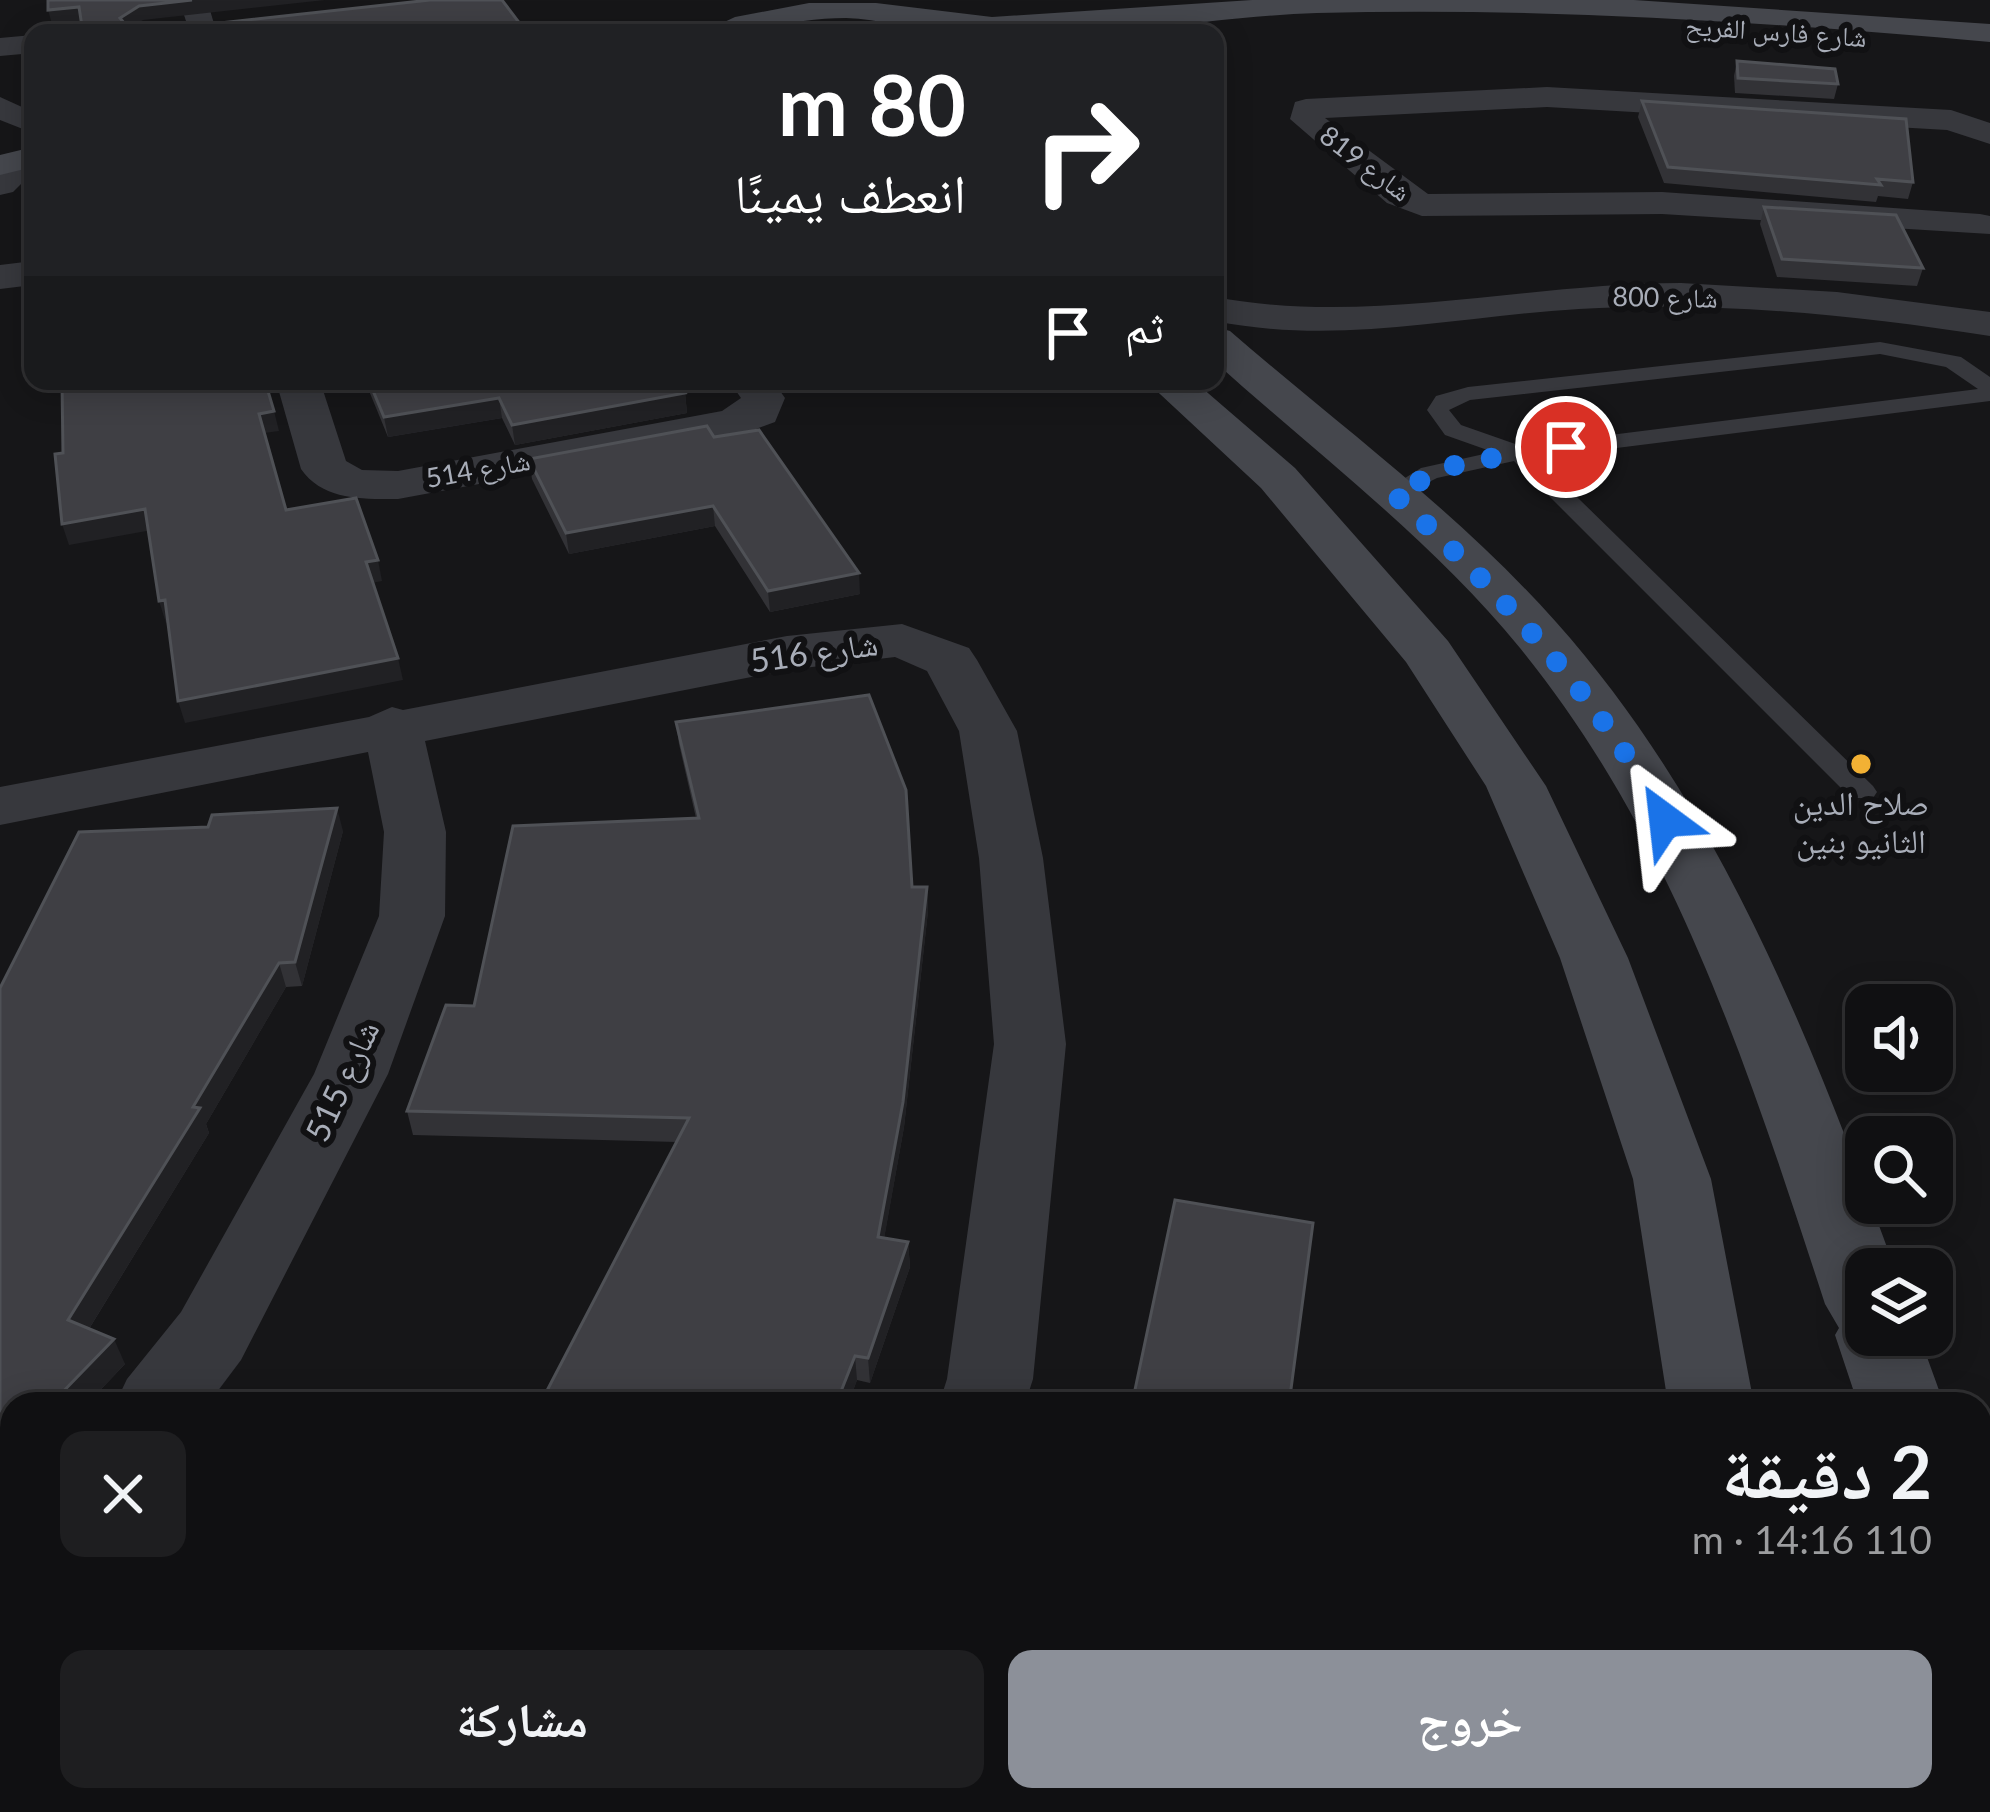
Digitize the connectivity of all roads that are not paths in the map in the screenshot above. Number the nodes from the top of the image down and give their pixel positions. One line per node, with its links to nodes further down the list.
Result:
1 (830, 0): 2 (street)
2 (877, 13): 3 (street); 4 (street, شارع فارس الفريح)
3 (736, 19)
4 (936, 24)
5 (1044, 24): 7 (street, شارع فارس الفريح)
6 (1224, 25): 8 (street, شارع فارس الفريح)
7 (1990, 32)
8 (1990, 50)
9 (1990, 134): 10 (street, شارع 819)
10 (1980, 268): 12 (street, شارع 800)
11 (1224, 310): 12 (street, شارع 800)
12 (1339, 322): 18 (street)
13 (1224, 348): 18 (street)
14 (301, 390): 15 (street, شارع 514)
15 (758, 390)
16 (1178, 390): 28 (street)
17 (1990, 391): 19 (lane); 19 (lane)
18 (1278, 396): 20 (street)
19 (1519, 452): 20 (lane); 22 (lane)
20 (1393, 493): 24 (street)
21 (392, 725): 23 (street, شارع 516); 26 (street, شارع 515); 27 (street, شارع 516)
22 (1862, 792)
23 (0, 806)
24 (1846, 1248)
25 (1884, 1356): 29 (street)
26 (167, 1392)
27 (986, 1392)
28 (1710, 1392)
29 (1896, 1392)

